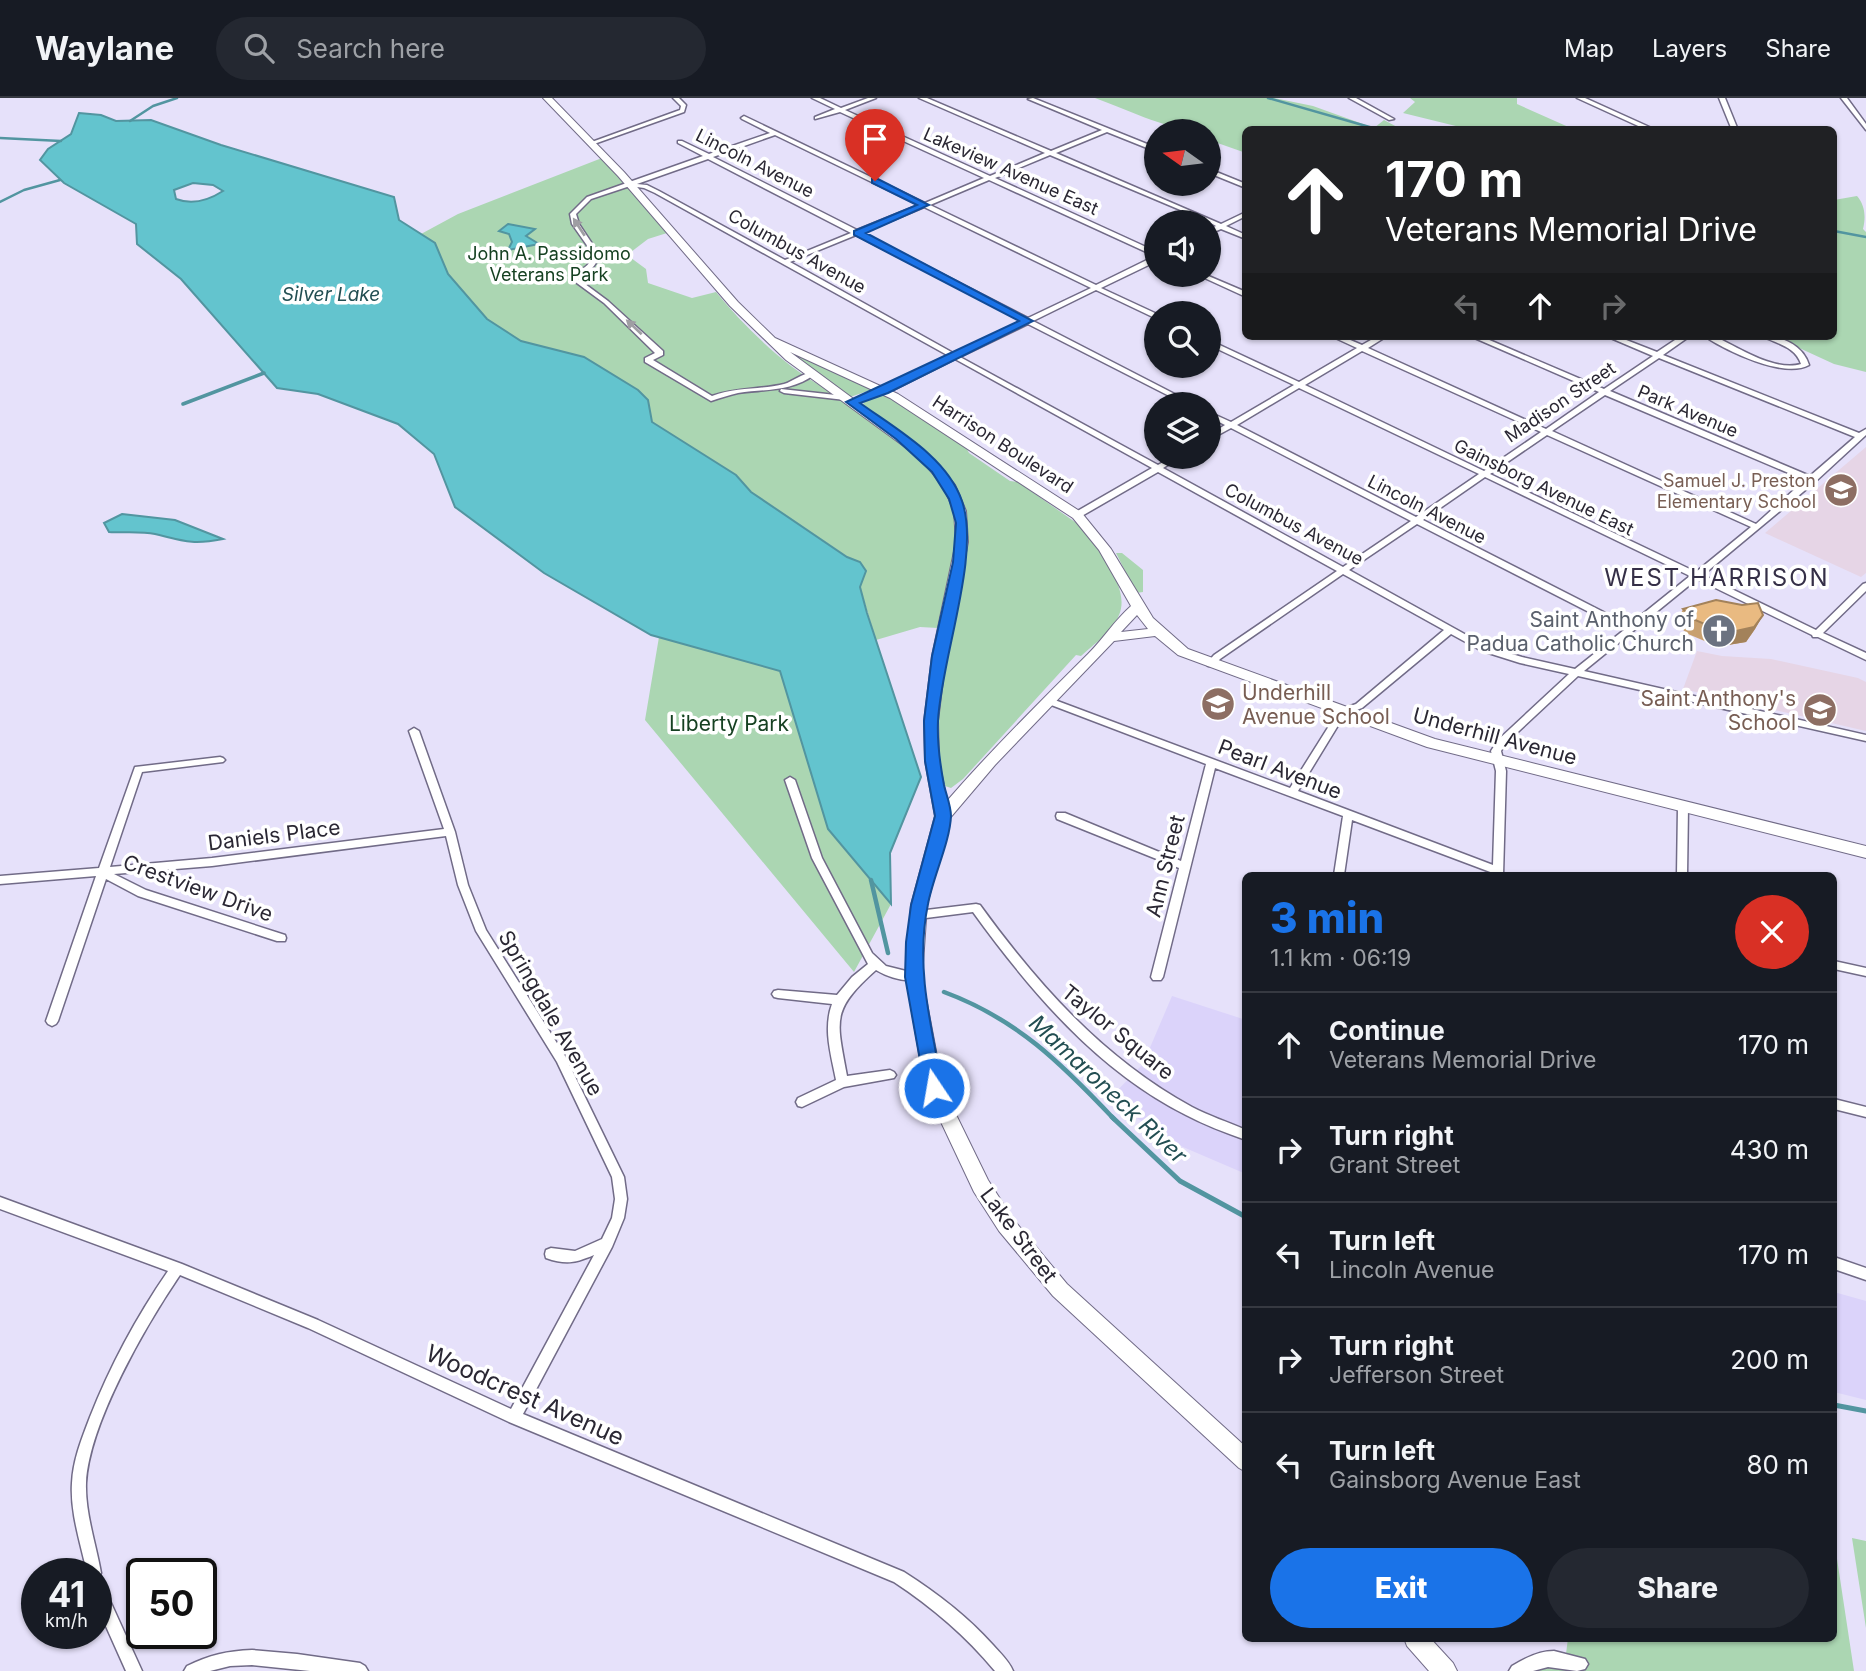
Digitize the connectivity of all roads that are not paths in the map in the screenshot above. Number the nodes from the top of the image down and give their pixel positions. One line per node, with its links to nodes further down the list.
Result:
1 (547, 98): 21 (main road)
2 (676, 98): 21 (street)
3 (815, 98): 11 (street, Lakeview Avenue East)
4 (873, 98): 11 (street)
5 (922, 98): 23 (street)
6 (1352, 98): 14 (street)
7 (1580, 98): 15 (street)
8 (1722, 98): 16 (street)
9 (1844, 98): 17 (street)
10 (1031, 99): 18 (street)
11 (839, 110): 13 (street); 26 (street, Lakeview Avenue East)
12 (744, 118): 19 (street)
13 (817, 118)
14 (1391, 119)
15 (1644, 126)
16 (1733, 126)
17 (1866, 128)
18 (1107, 130): 22 (street); 23 (street)
19 (776, 133): 24 (street); 29 (street)
20 (680, 142): 24 (street, Lincoln Avenue)
21 (592, 143): 28 (main road)
22 (1144, 145)
23 (1050, 153): 26 (street); 30 (street)
24 (710, 157): 28 (street); 33 (street, Lincoln Avenue)
25 (1222, 176): 27 (street)
26 (987, 179): 29 (street); 35 (street, Lakeview Avenue East)
27 (1242, 184)
28 (632, 185): 36 (street, Columbus Avenue); 43 (main road); 57 (street, one-way to 28)
29 (925, 205): 33 (street); 39 (street)
30 (1184, 210)
31 (1242, 216): 32 (street)
32 (1221, 226): 34 (street)
33 (858, 233): 36 (street); 42 (street, Lincoln Avenue)
34 (1242, 235)
35 (1144, 250)
36 (785, 262): 54 (street, Columbus Avenue)
37 (1144, 263): 39 (street)
38 (1221, 284): 40 (street)
39 (1096, 288): 41 (street); 42 (street)
40 (1242, 293)
41 (1144, 311)
42 (1027, 321): 54 (street); 59 (street, Lincoln Avenue)
43 (772, 340): 55 (main road); 58 (main road, Harrison Boulevard)
44 (1344, 340): 52 (street)
45 (1376, 340): 52 (street)
46 (1483, 340): 60 (street, Park Avenue)
47 (1620, 340): 53 (street)
48 (1680, 340): 53 (street, Madison Street)
49 (1717, 340): 50 (street)
50 (1776, 340)
51 (1221, 348): 56 (street, Gainsborg Avenue East)
52 (1362, 348): 56 (street); 65 (street)
53 (1657, 355): 60 (street, Madison Street); 66 (street)
54 (955, 356): 58 (street); 67 (street, Columbus Avenue)
55 (811, 374): 57 (street); 61 (main road)
56 (1298, 386): 63 (street); 70 (street, Gainsborg Avenue East)
57 (771, 390): 61 (street)
58 (884, 391): 61 (main road); 72 (main road, Harrison Boulevard)
59 (1166, 392)
60 (1602, 392): 65 (street, Madison Street); 71 (street, Park Avenue)
61 (848, 400): 98 (main road)
62 (1221, 420): 63 (street, Lincoln Avenue)
63 (1230, 425): 64 (street); 73 (street, Lincoln Avenue)
64 (1221, 431)
65 (1543, 432): 70 (street, Madison Street); 74 (street)
66 (1863, 434): 71 (street)
67 (1144, 461)
68 (1155, 469): 72 (street)
69 (1159, 469): 75 (street, Columbus Avenue)
70 (1482, 474): 73 (street, Madison Street); 76 (street, Gainsborg Avenue East)
71 (1812, 480): 74 (street)
72 (1077, 515): 78 (main road, Harrison Boulevard)
73 (1415, 520): 75 (street, Madison Street); 80 (street, Lincoln Avenue)
74 (1756, 527): 76 (street)
75 (1344, 569): 79 (street, Columbus Avenue); 85 (street, Madison Street)
76 (1695, 577): 80 (street); 82 (street, Gainsborg Avenue East)
77 (1866, 586): 82 (street)
78 (1137, 608): 81 (main road, Underhill Avenue); 83 (main road)
79 (1450, 630): 86 (street, Columbus Avenue); 88 (street)
80 (1631, 630): 86 (street)
81 (1155, 632): 83 (main road); 85 (main road, Underhill Avenue)
82 (1815, 635): 84 (street, Gainsborg Avenue East)
83 (1112, 637): 87 (main road)
84 (1866, 657)
85 (1211, 664): 88 (main road, Underhill Avenue)
86 (1577, 672): 90 (street, Columbus Avenue); 92 (street)
87 (1049, 701): 93 (street, Pearl Avenue); 98 (main road)
88 (1342, 712): 92 (main road, Underhill Avenue); 95 (street)
89 (414, 731): 100 (street, Springdale Avenue)
90 (1866, 738)
91 (220, 760): 107 (street, Crestview Drive)
92 (1498, 761): 96 (main road, Underhill Avenue); 105 (street)
93 (1211, 764): 95 (street, Pearl Avenue); 102 (street, Ann Street)
94 (790, 780): 111 (street)
95 (1291, 794): 97 (street, Pearl Avenue)
96 (1683, 807): 101 (main road, Underhill Avenue); 106 (street)
97 (1348, 815): 103 (street); 104 (street, Pearl Avenue)
98 (943, 816): 109 (main road, Lake Street)
99 (1061, 816): 102 (street)
100 (450, 832): 107 (street, Daniels Place); 126 (street, Springdale Avenue)
101 (1866, 852)
102 (1184, 866): 115 (street, Ann Street)
103 (1339, 872)
104 (1495, 872)
105 (1498, 872)
106 (1682, 872)
107 (102, 873): 108 (street, Daniels Place); 110 (street, Crestview Drive); 118 (street, Crestview Drive)
108 (0, 880)
109 (918, 915): 114 (main road, Lake Street); 124 (street, Taylor Square)
110 (281, 938)
111 (874, 965): 114 (street); 117 (street)
112 (1837, 966): 113 (street)
113 (1866, 972)
114 (914, 977): 132 (main road, Lake Street)
115 (1157, 977)
116 (778, 994): 117 (street)
117 (838, 1000): 120 (street)
118 (52, 1021)
119 (890, 1075): 120 (street)
120 (842, 1082): 121 (street)
121 (802, 1102)
122 (1837, 1105): 123 (street)
123 (1866, 1112)
124 (1242, 1133)
125 (0, 1203): 129 (street, Woodcrest Avenue)
126 (607, 1243): 127 (street); 131 (street, Springdale Avenue)
127 (551, 1254)
128 (1837, 1264): 130 (street)
129 (177, 1268): 131 (street, Woodcrest Avenue); 133 (street)
130 (1866, 1273)
131 (513, 1417): 140 (street, Woodcrest Avenue)
132 (1242, 1457)
133 (92, 1558)
134 (112, 1622): 137 (street)
135 (1419, 1642): 141 (main road)
136 (1580, 1664): 142 (street)
137 (134, 1671)
138 (192, 1671): 139 (street)
139 (360, 1671)
140 (1005, 1671)
141 (1445, 1671)
142 (1517, 1671)

